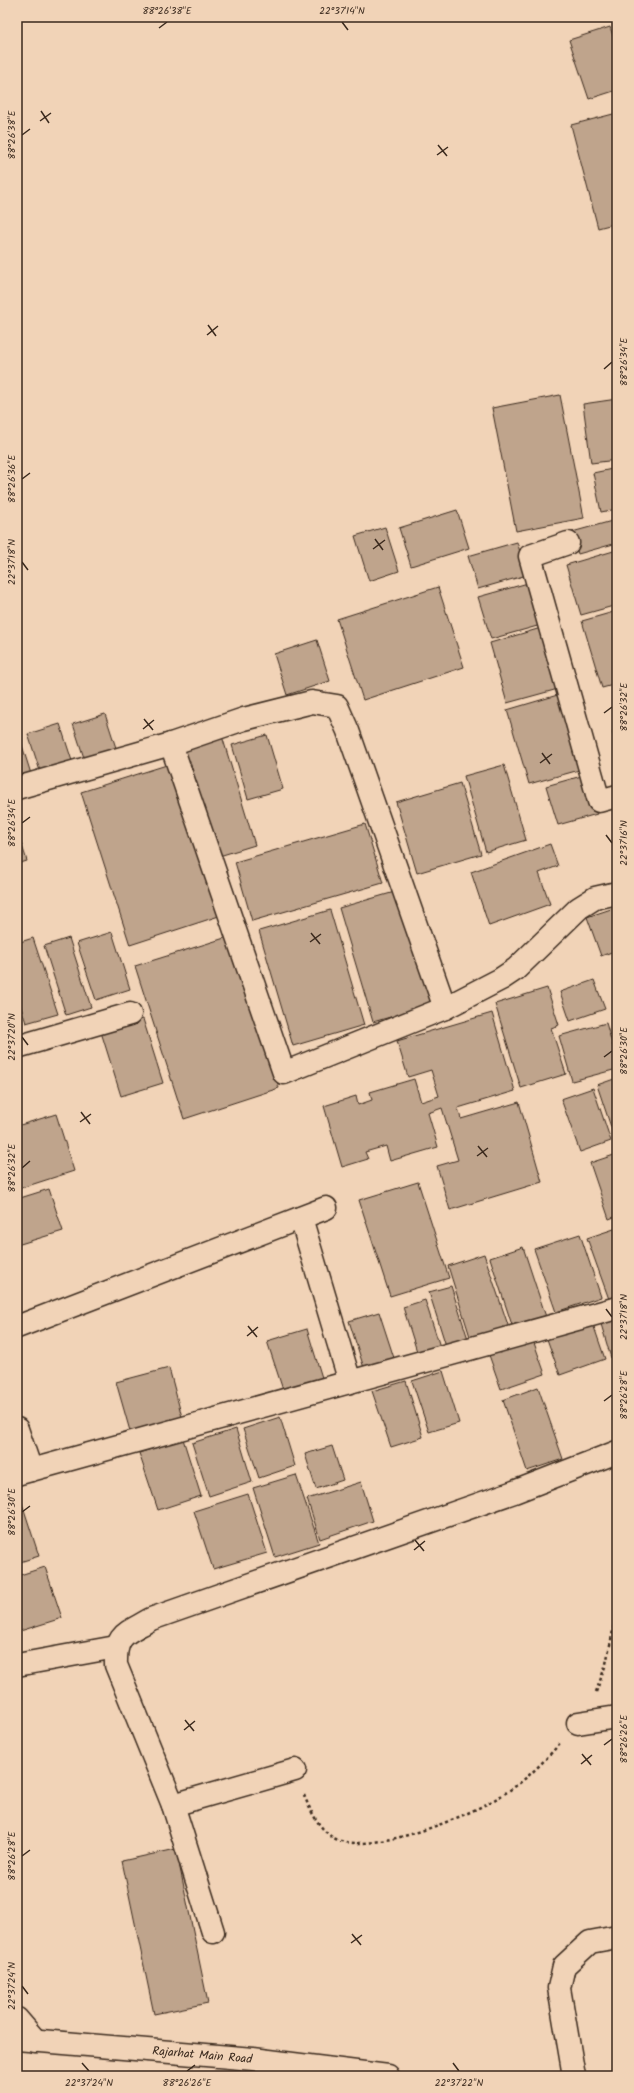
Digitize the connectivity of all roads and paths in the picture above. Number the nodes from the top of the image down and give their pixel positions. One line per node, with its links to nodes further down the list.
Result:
1 (568, 543): 4 (street)
2 (171, 744): 3 (street); 6 (street); 6 (street)
3 (17, 788)
4 (617, 796)
5 (617, 893): 6 (street)
6 (445, 1008)
7 (130, 1014): 8 (street)
8 (17, 1047)
9 (326, 1208): 10 (street)
10 (300, 1218): 12 (street); 13 (street)
11 (617, 1308): 13 (street)
12 (17, 1327)
13 (350, 1382): 16 (street)
14 (17, 1429): 16 (street)
15 (617, 1452): 18 (street)
16 (24, 1472)
17 (614, 1621): 21 (path)
18 (116, 1647): 19 (street); 23 (street)
19 (17, 1666)
20 (617, 1717): 21 (street)
21 (578, 1723): 22 (path)
22 (295, 1770): 23 (street)
23 (173, 1805): 24 (street)
24 (213, 1932)
25 (617, 1937): 29 (street)
26 (17, 2019): 27 (street)
27 (27, 2040): 28 (street, Rajarhat Main Road)
28 (388, 2076)
29 (574, 2076)

